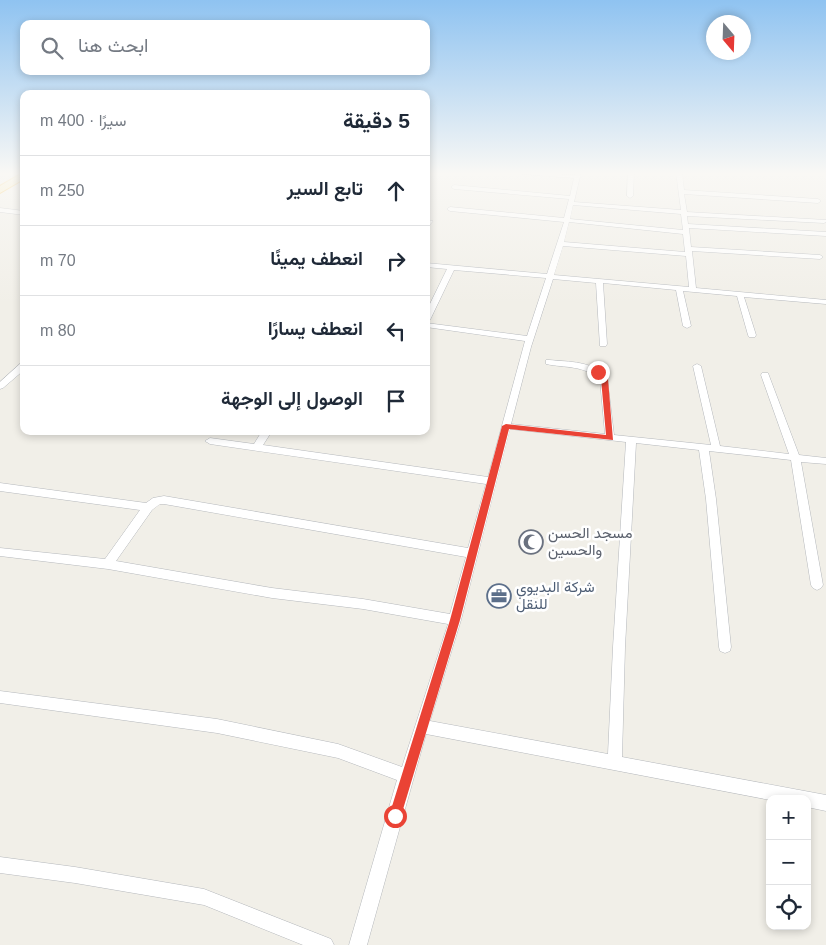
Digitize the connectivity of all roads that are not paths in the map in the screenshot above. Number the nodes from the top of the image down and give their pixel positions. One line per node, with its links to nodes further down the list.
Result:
1 (514, 216): 6 (street)
2 (568, 216): 6 (street)
3 (683, 216): 7 (street)
4 (738, 216): 5 (street)
5 (824, 221)
6 (567, 222): 7 (street); 9 (street)
7 (685, 229): 8 (street); 10 (street)
8 (826, 234)
9 (560, 244): 10 (street); 14 (street)
10 (688, 251): 11 (street); 17 (street)
11 (820, 257)
12 (430, 265): 13 (street)
13 (452, 268): 14 (street); 20 (street)
14 (551, 277): 15 (street); 24 (street)
15 (599, 281): 16 (street); 25 (street)
16 (679, 288): 17 (street); 22 (street)
17 (693, 290): 18 (street)
18 (740, 294): 19 (street); 23 (street)
19 (826, 302)
20 (430, 312)
21 (430, 326): 24 (street)
22 (687, 326)
23 (752, 335)
24 (530, 339): 31 (street)
25 (603, 344)
26 (549, 362): 33 (street)
27 (697, 366): 38 (street)
28 (20, 368): 30 (street)
29 (765, 375): 39 (street)
30 (0, 386)
31 (506, 426): 33 (street); 41 (street)
32 (264, 435): 37 (street)
33 (610, 438): 34 (street)
34 (631, 440): 36 (street); 52 (street)
35 (210, 441): 37 (street)
36 (703, 447): 38 (street); 49 (street)
37 (256, 448): 41 (street)
38 (716, 448): 39 (street)
39 (795, 457): 40 (street); 47 (street)
40 (826, 461)
41 (491, 481): 45 (street)
42 (0, 487): 43 (street)
43 (148, 507): 45 (street); 46 (street)
44 (0, 552): 46 (street)
45 (472, 552): 48 (street)
46 (108, 564): 48 (street)
47 (817, 585)
48 (455, 620): 51 (street)
49 (725, 646)
50 (0, 697): 53 (street)
51 (422, 726): 52 (street); 53 (street)
52 (615, 762): 54 (street)
53 (406, 776): 59 (street)
54 (785, 795)
55 (811, 800): 56 (street)
56 (826, 803)
57 (0, 865): 58 (street)
58 (325, 945)
59 (358, 945)

